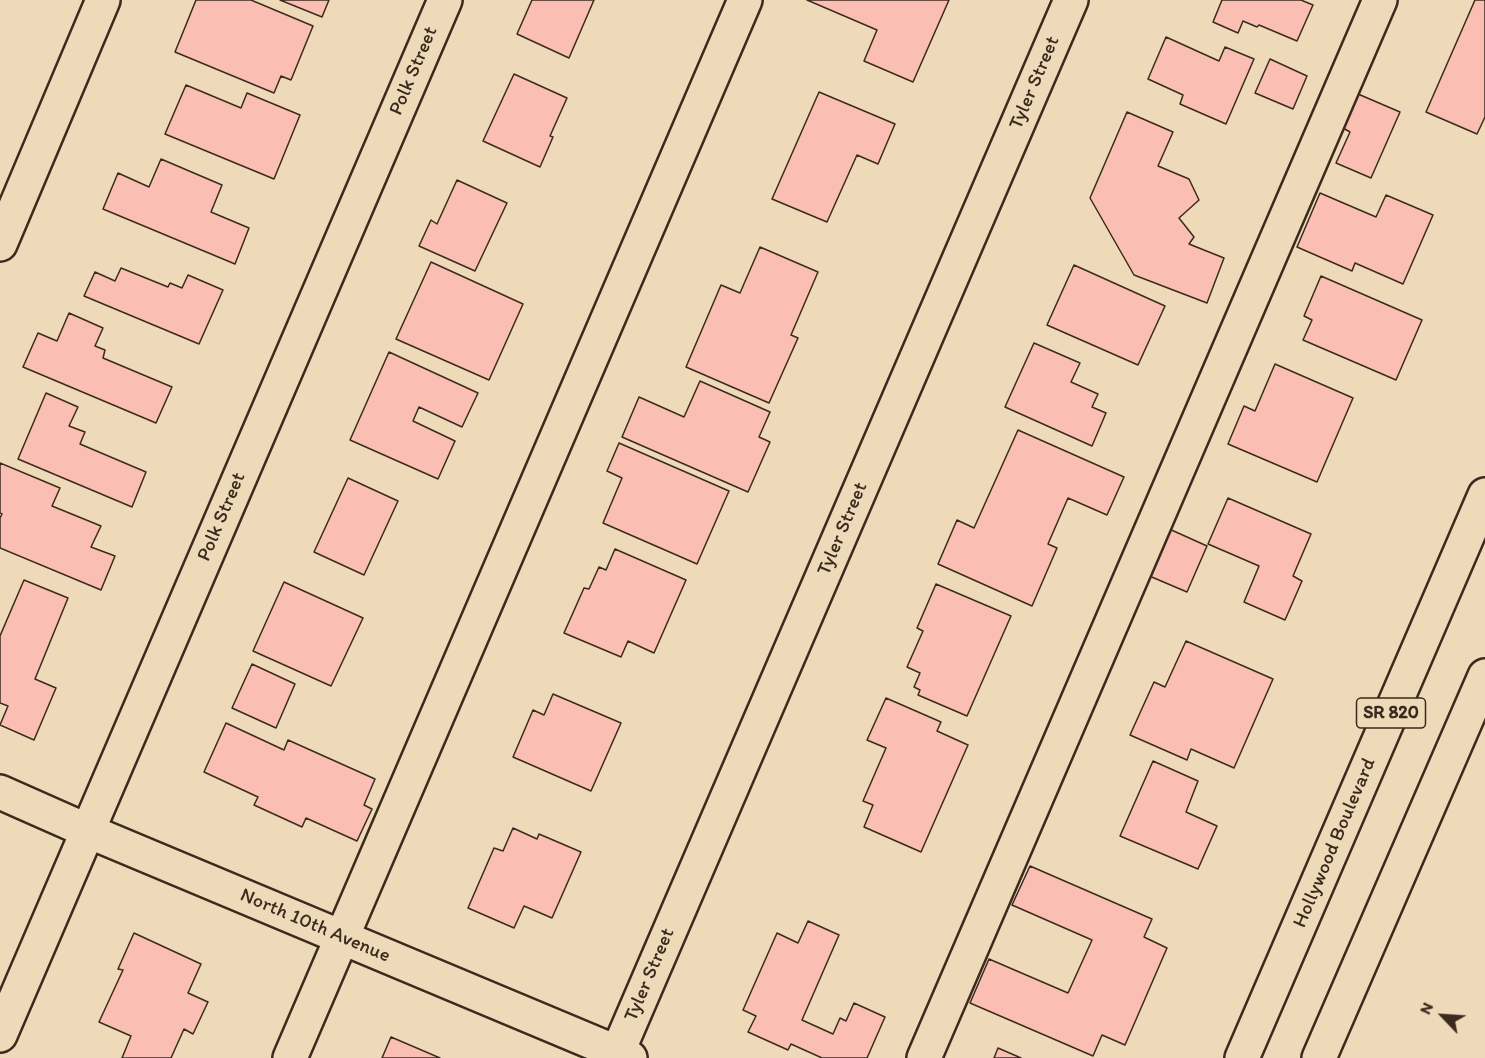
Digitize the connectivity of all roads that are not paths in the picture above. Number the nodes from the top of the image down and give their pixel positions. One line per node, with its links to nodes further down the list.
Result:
1 (103, 0): 6 (street)
2 (444, 0): 10 (street, Polk Street)
3 (745, 0): 11 (street)
4 (1071, 0): 13 (street, Tyler Street)
5 (1380, 0): 15 (street)
6 (0, 244)
7 (1485, 495): 16 (street, Hollywood Boulevard / SR 820)
8 (1485, 676): 17 (street)
9 (0, 792): 10 (street, North 10th Avenue)
10 (88, 831): 11 (street, North 10th Avenue); 12 (street, Polk Street)
11 (342, 937): 13 (street, North 10th Avenue); 14 (street)
12 (0, 1035)
13 (621, 1056)
14 (290, 1058)
15 (924, 1058)
16 (1242, 1058)
17 (1319, 1058)

